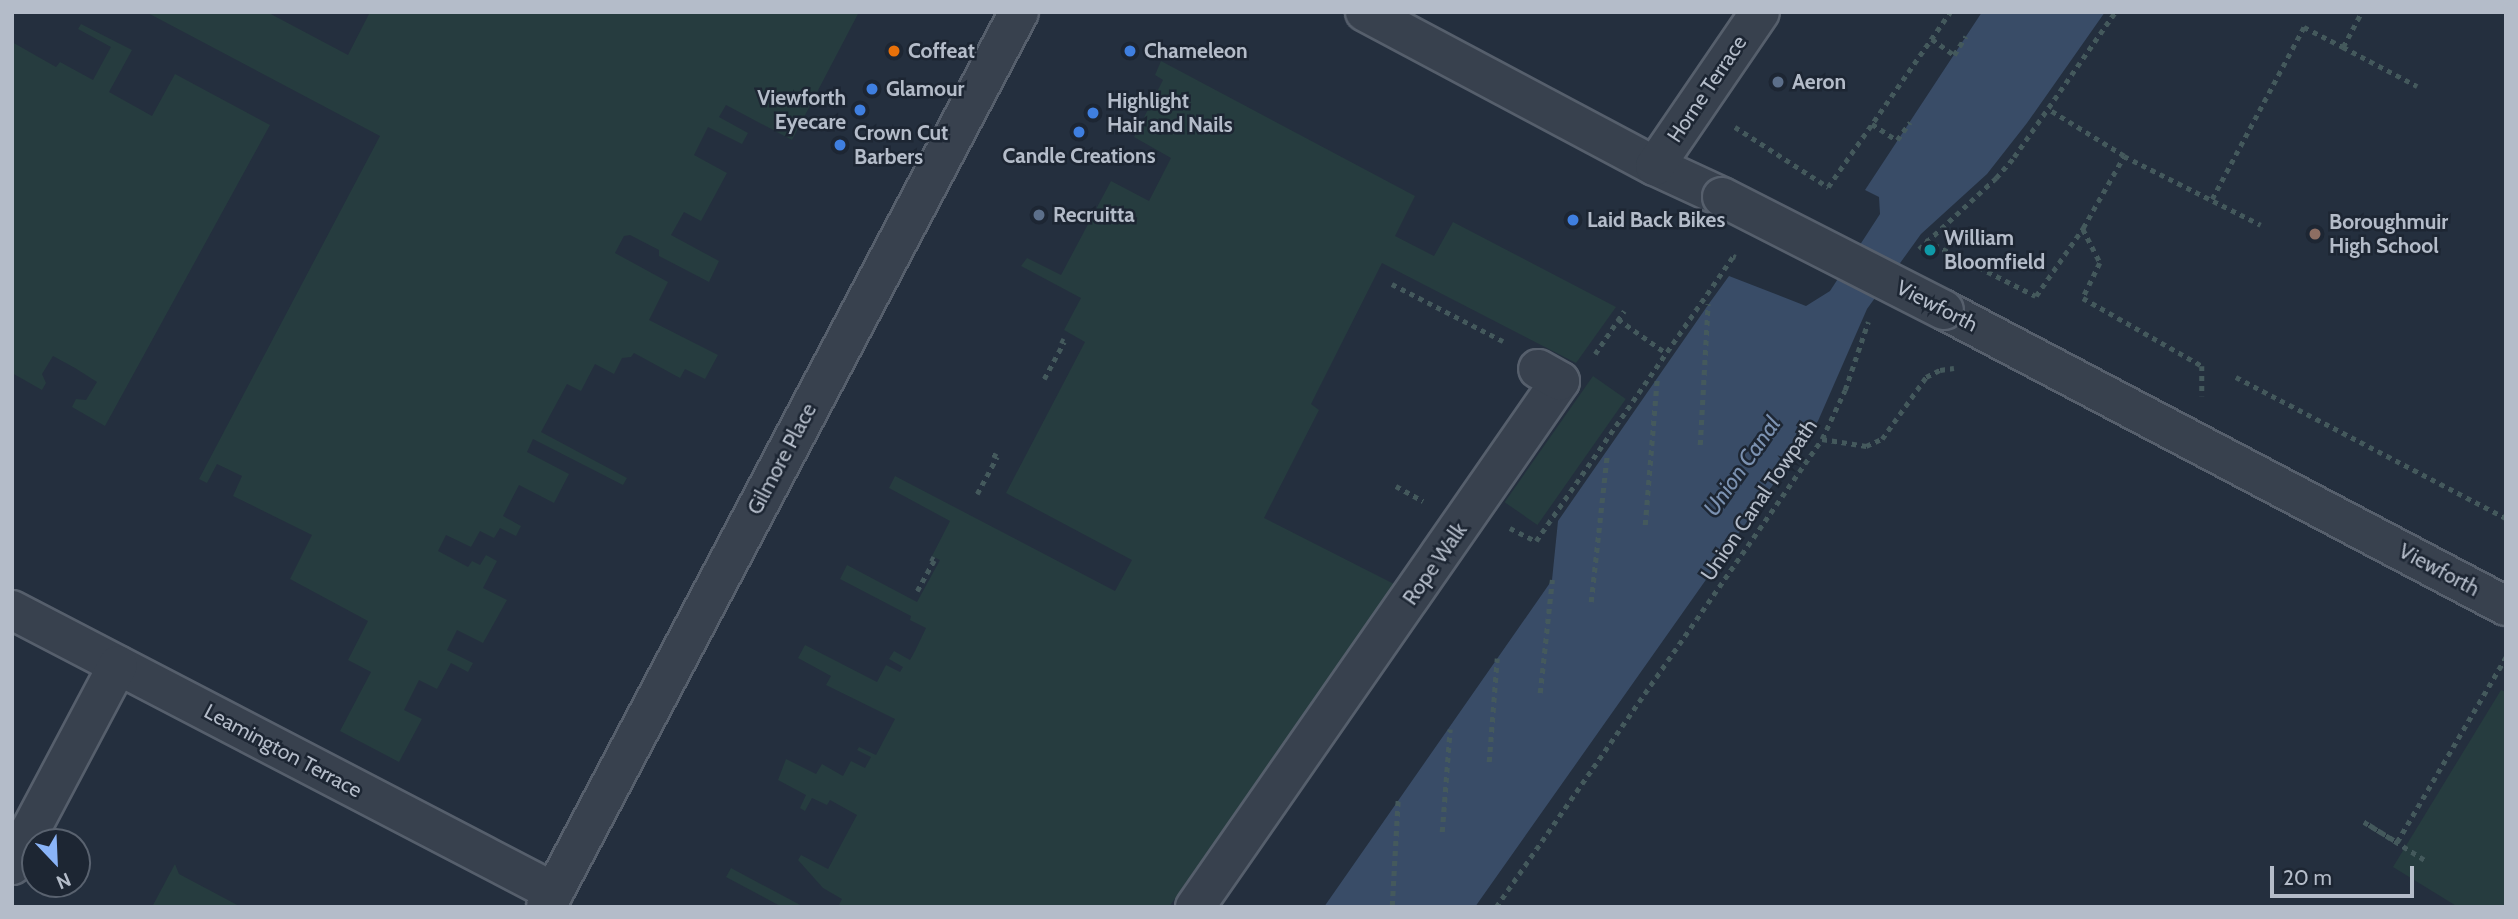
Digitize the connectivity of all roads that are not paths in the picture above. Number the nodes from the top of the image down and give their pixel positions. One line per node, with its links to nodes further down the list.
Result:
1 (1019, 12): 10 (street, Gilmore Place)
2 (1365, 12): 4 (street, Viewforth)
3 (1760, 12): 4 (street, Horne Terrace)
4 (1655, 166): 6 (street, Viewforth, bridge)
5 (1538, 369): 11 (street, Rope Walk)
6 (2506, 606)
7 (12, 610): 8 (street, Leamington Terrace)
8 (118, 665): 9 (street); 10 (street, Leamington Terrace)
9 (12, 865)
10 (550, 899)
11 (1195, 907)

